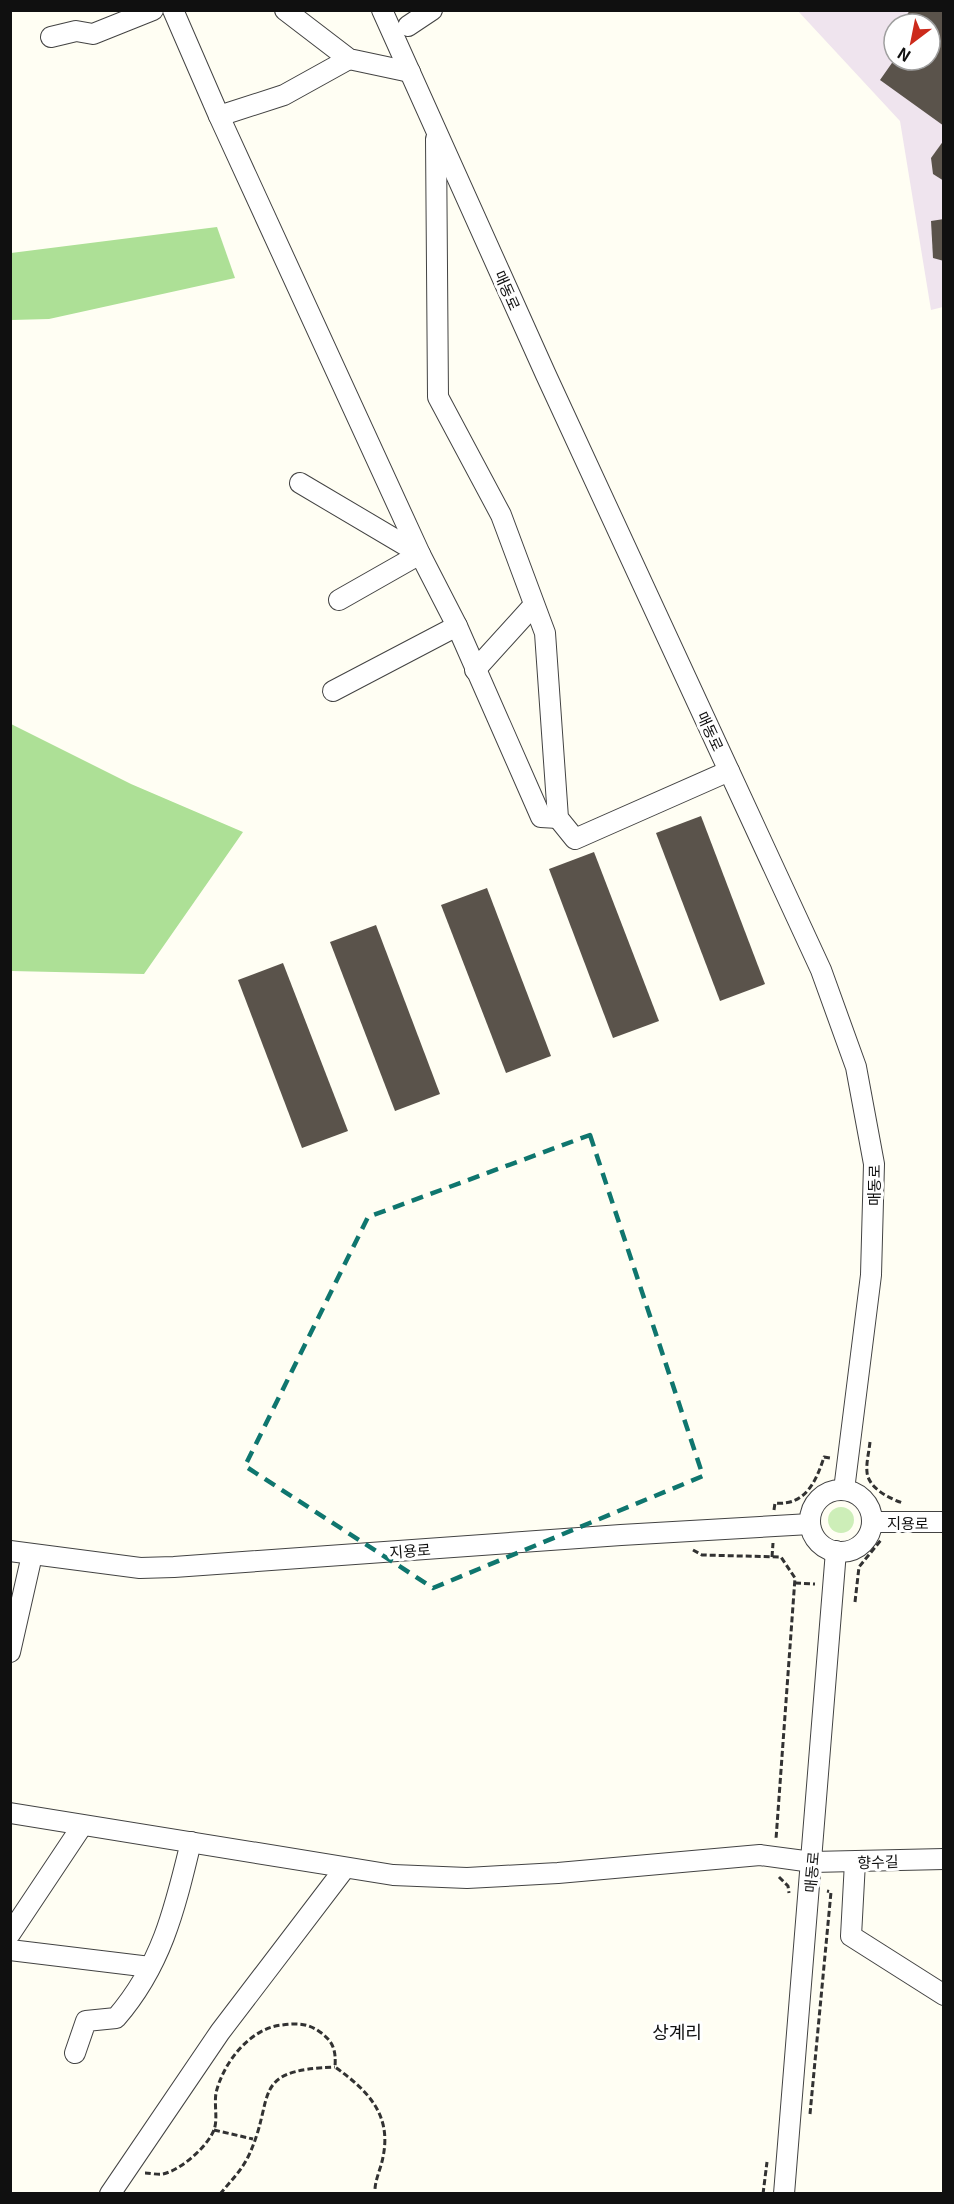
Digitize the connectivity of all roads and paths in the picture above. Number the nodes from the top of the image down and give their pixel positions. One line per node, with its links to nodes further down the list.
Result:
1 (153, 10): 7 (street)
2 (173, 10): 10 (street)
3 (285, 10): 8 (street)
4 (382, 10): 9 (street, 매동로)
5 (432, 10): 6 (street)
6 (408, 26)
7 (51, 37)
8 (349, 59): 9 (street); 10 (street)
9 (410, 72): 11 (street, 매동로)
10 (219, 116): 13 (street)
11 (436, 130): 15 (street); 19 (street, 매동로)
12 (300, 483): 13 (street)
13 (420, 554): 14 (street); 16 (street)
14 (339, 600)
15 (533, 606): 17 (street); 20 (street)
16 (457, 626): 17 (street); 18 (street)
17 (475, 670): 20 (street)
18 (333, 691)
19 (729, 771): 20 (street); 21 (street, 매동로)
20 (558, 818)
21 (846, 1460): 22 (path); 23 (street, 매동로); 26 (path)
22 (868, 1463)
23 (844, 1490): 25 (street); 27 (street)
24 (944, 1522): 27 (street, 지용로)
25 (810, 1524): 26 (street, 지용로); 30 (street)
26 (774, 1525): 31 (street, 지용로); 32 (path)
27 (878, 1530): 30 (street); 33 (path)
28 (690, 1548): 32 (path)
29 (10, 1551): 31 (street, 지용로)
30 (836, 1551): 40 (street, 매동로)
31 (32, 1555): 34 (street)
32 (772, 1557): 38 (path)
33 (855, 1602)
34 (10, 1652)
35 (10, 1813): 36 (street, 향수길)
36 (82, 1826): 37 (street, 향수길); 44 (street)
37 (191, 1842): 42 (street, 향수길); 46 (street)
38 (776, 1857): 40 (street, 향수길); 42 (street, 향수길); 43 (path)
39 (944, 1859): 41 (street, 향수길)
40 (812, 1862): 41 (street, 향수길); 58 (street, 매동로)
41 (855, 1862): 47 (street)
42 (345, 1868): 53 (street)
43 (790, 1896)
44 (10, 1934)
45 (10, 1950): 46 (street)
46 (150, 1967): 48 (street)
47 (944, 1995)
48 (75, 2054)
49 (336, 2067): 50 (path); 51 (path); 56 (path)
50 (214, 2130): 51 (path); 53 (path)
51 (253, 2139): 55 (path)
52 (767, 2158): 57 (path)
53 (125, 2171): 54 (street)
54 (110, 2193)
55 (220, 2193)
56 (375, 2193)
57 (764, 2193)
58 (784, 2193)

